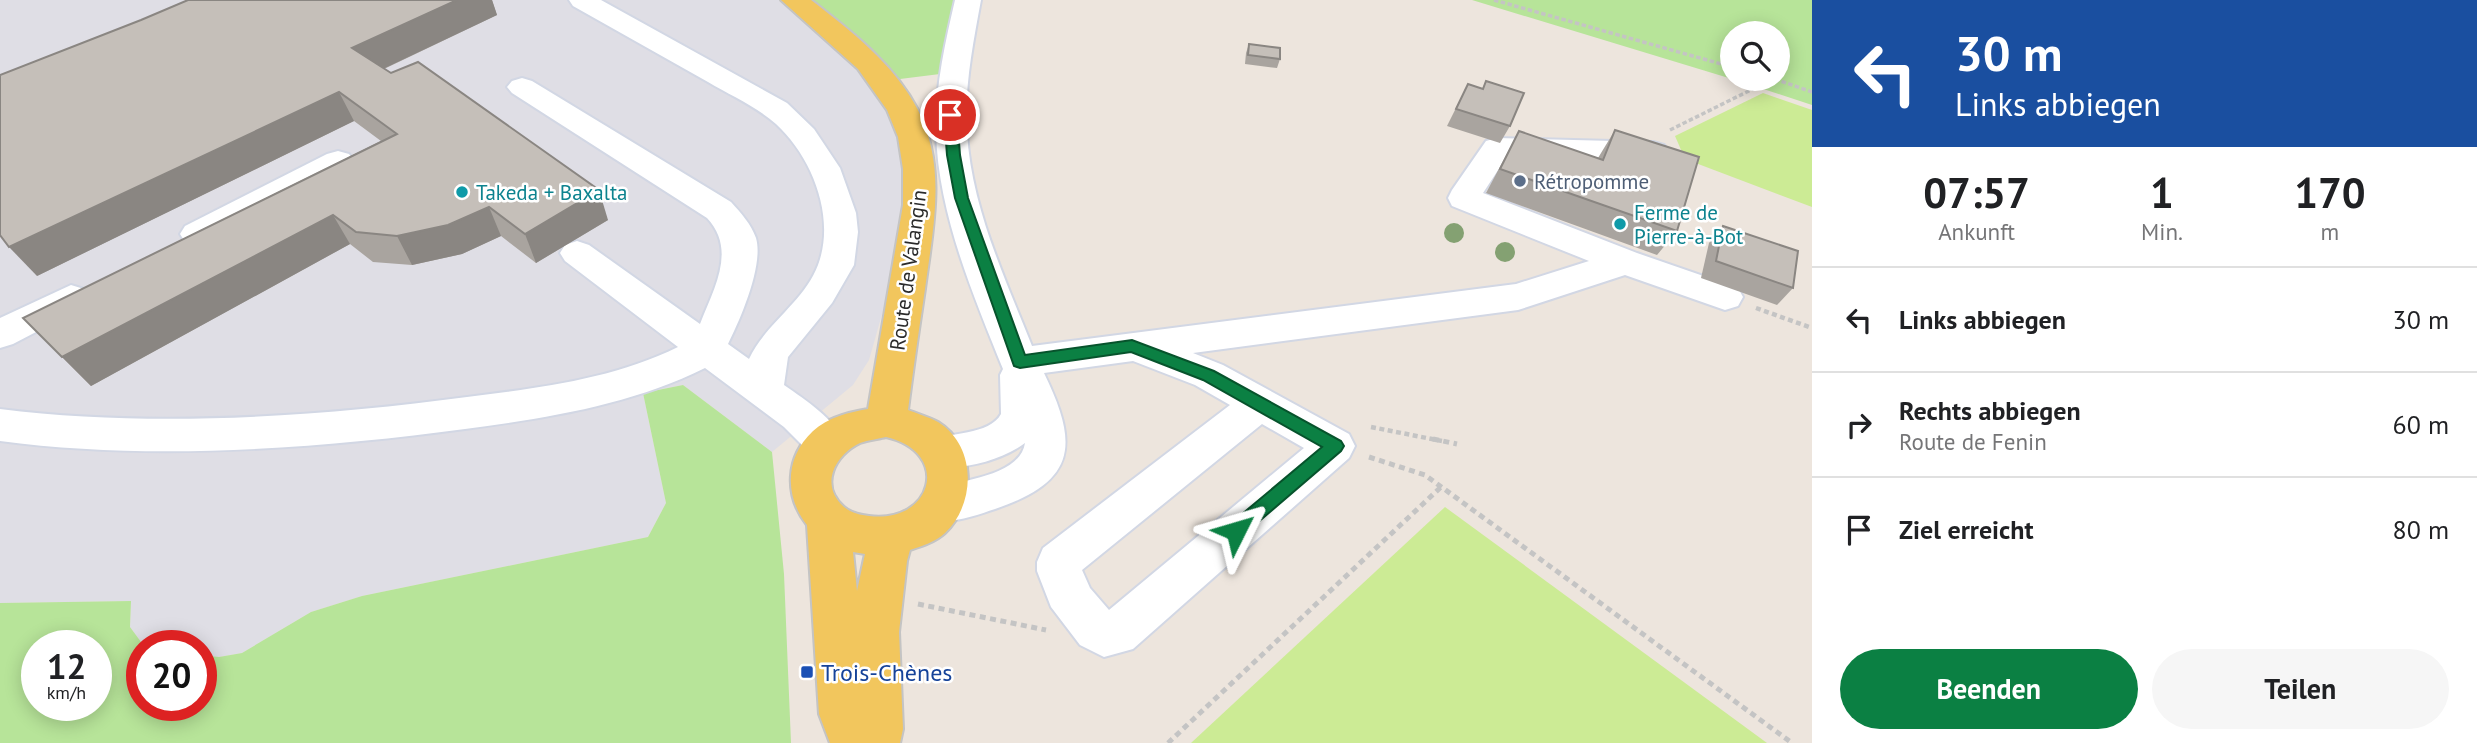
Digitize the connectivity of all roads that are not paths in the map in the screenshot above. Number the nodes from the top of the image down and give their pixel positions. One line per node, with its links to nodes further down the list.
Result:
1 (582, 0): 16 (street)
2 (794, 0): 18 (main road, Route de Valangin)
3 (968, 0): 15 (street)
4 (522, 87): 14 (street)
5 (1656, 153): 9 (street)
6 (338, 161): 7 (street)
7 (169, 248)
8 (577, 253): 14 (street)
9 (1625, 262): 11 (street); 13 (street)
10 (97, 285): 12 (street)
11 (1725, 297)
12 (0, 334)
13 (1132, 346): 15 (street); 17 (street)
14 (706, 350): 16 (street); 19 (street)
15 (1020, 362): 21 (street); 22 (street)
16 (764, 391): 20 (street)
17 (1260, 404): 17 (street)
18 (886, 421): 20 (main road); 21 (main road)
19 (0, 425)
20 (826, 443): 23 (main road)
21 (942, 452): 22 (main road)
22 (942, 503): 24 (main road)
23 (828, 520): 24 (main road); 25 (main road)
24 (892, 536): 26 (main road)
25 (855, 743)
26 (874, 743)

